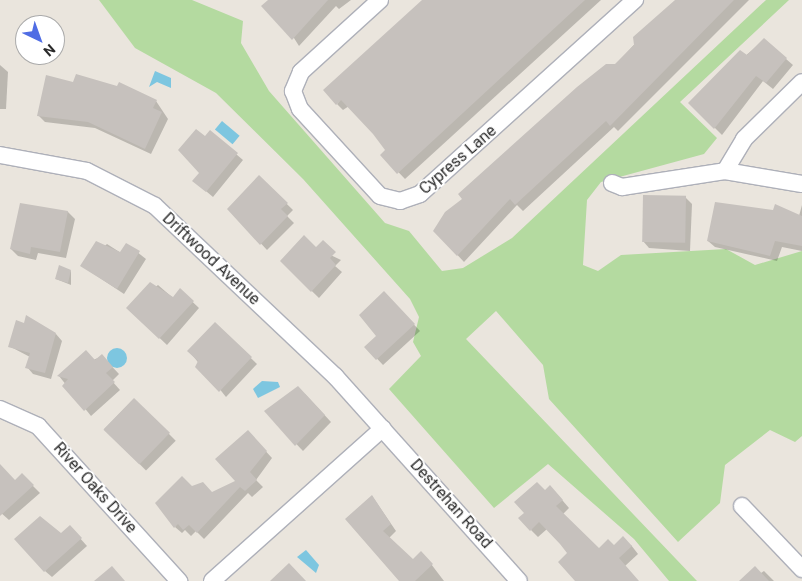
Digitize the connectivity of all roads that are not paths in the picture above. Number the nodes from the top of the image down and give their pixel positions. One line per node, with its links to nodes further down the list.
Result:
1 (380, 0): 2 (street, Cypress Lane)
2 (635, 0)
3 (802, 82): 5 (street)
4 (0, 155): 9 (street, Driftwood Avenue)
5 (725, 171): 6 (street); 7 (street)
6 (612, 183)
7 (802, 184)
8 (0, 409): 12 (street, River Oaks Drive)
9 (383, 428): 13 (street); 14 (street, Destrehan Road)
10 (742, 506): 11 (street)
11 (800, 561)
12 (179, 581)
13 (212, 581)
14 (519, 581)

